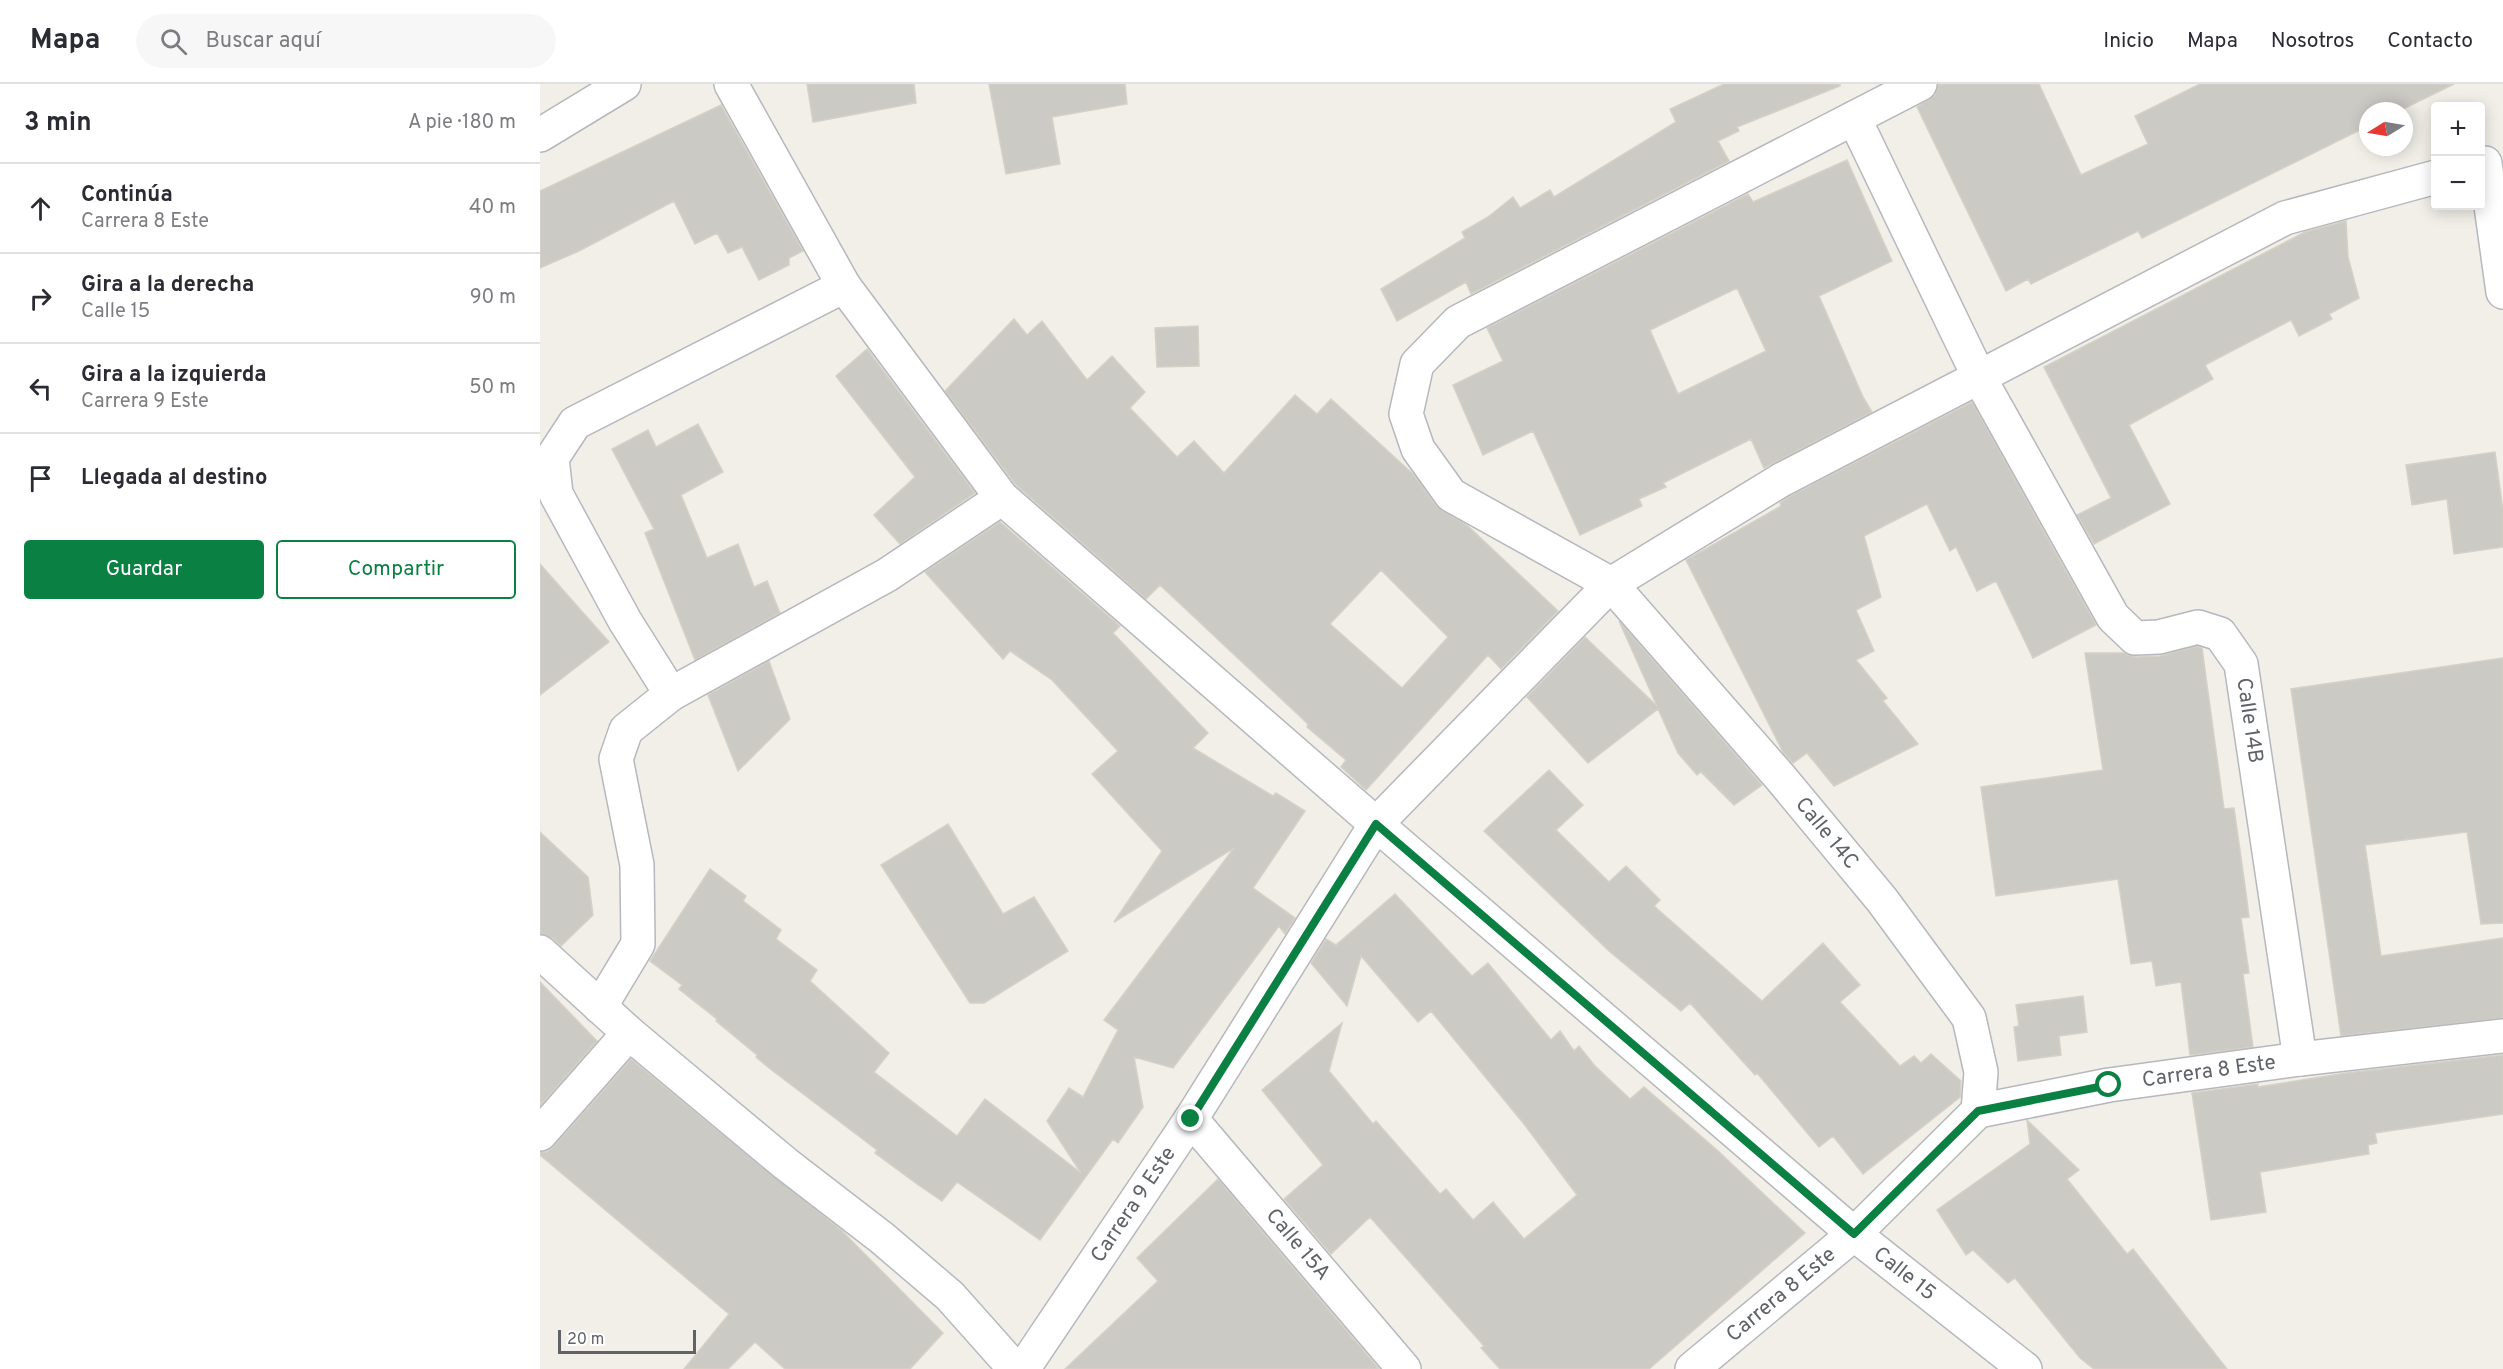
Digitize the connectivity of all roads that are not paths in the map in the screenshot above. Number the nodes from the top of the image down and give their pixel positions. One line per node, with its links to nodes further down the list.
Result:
1 (624, 84): 5 (street)
2 (731, 84): 8 (street, Calle 15)
3 (1920, 84): 4 (street, Calle 14C)
4 (1854, 118): 10 (street); 12 (street, Calle 14C)
5 (540, 135)
6 (2490, 166): 9 (street)
7 (2431, 178): 10 (street, Carrera 9 Este)
8 (844, 286): 11 (street, Calle 15); 13 (street)
9 (2503, 292)
10 (1979, 376): 12 (street, Carrera 9 Este); 19 (street, Calle 14B)
11 (1002, 498): 13 (street); 14 (street, Calle 15)
12 (1611, 584): 14 (street, Carrera 9 Este); 20 (street, Calle 14C)
13 (671, 694): 16 (street)
14 (1376, 824): 21 (street, Carrera 9 Este); 23 (street, Calle 15)
15 (540, 952): 16 (street)
16 (600, 1007): 17 (street)
17 (629, 1033): 22 (street); 24 (street)
18 (2503, 1035): 19 (street, Carrera 8 Este)
19 (2300, 1059): 20 (street, Carrera 8 Este)
20 (1978, 1111): 23 (street, Carrera 8 Este)
21 (1191, 1119): 25 (street, Carrera 9 Este); 26 (street, Calle 15A)
22 (540, 1134)
23 (1854, 1234): 27 (street, Carrera 8 Este); 28 (street, Calle 15)
24 (1015, 1369)
25 (1023, 1369)
26 (1404, 1369)
27 (1692, 1369)
28 (2025, 1369)

